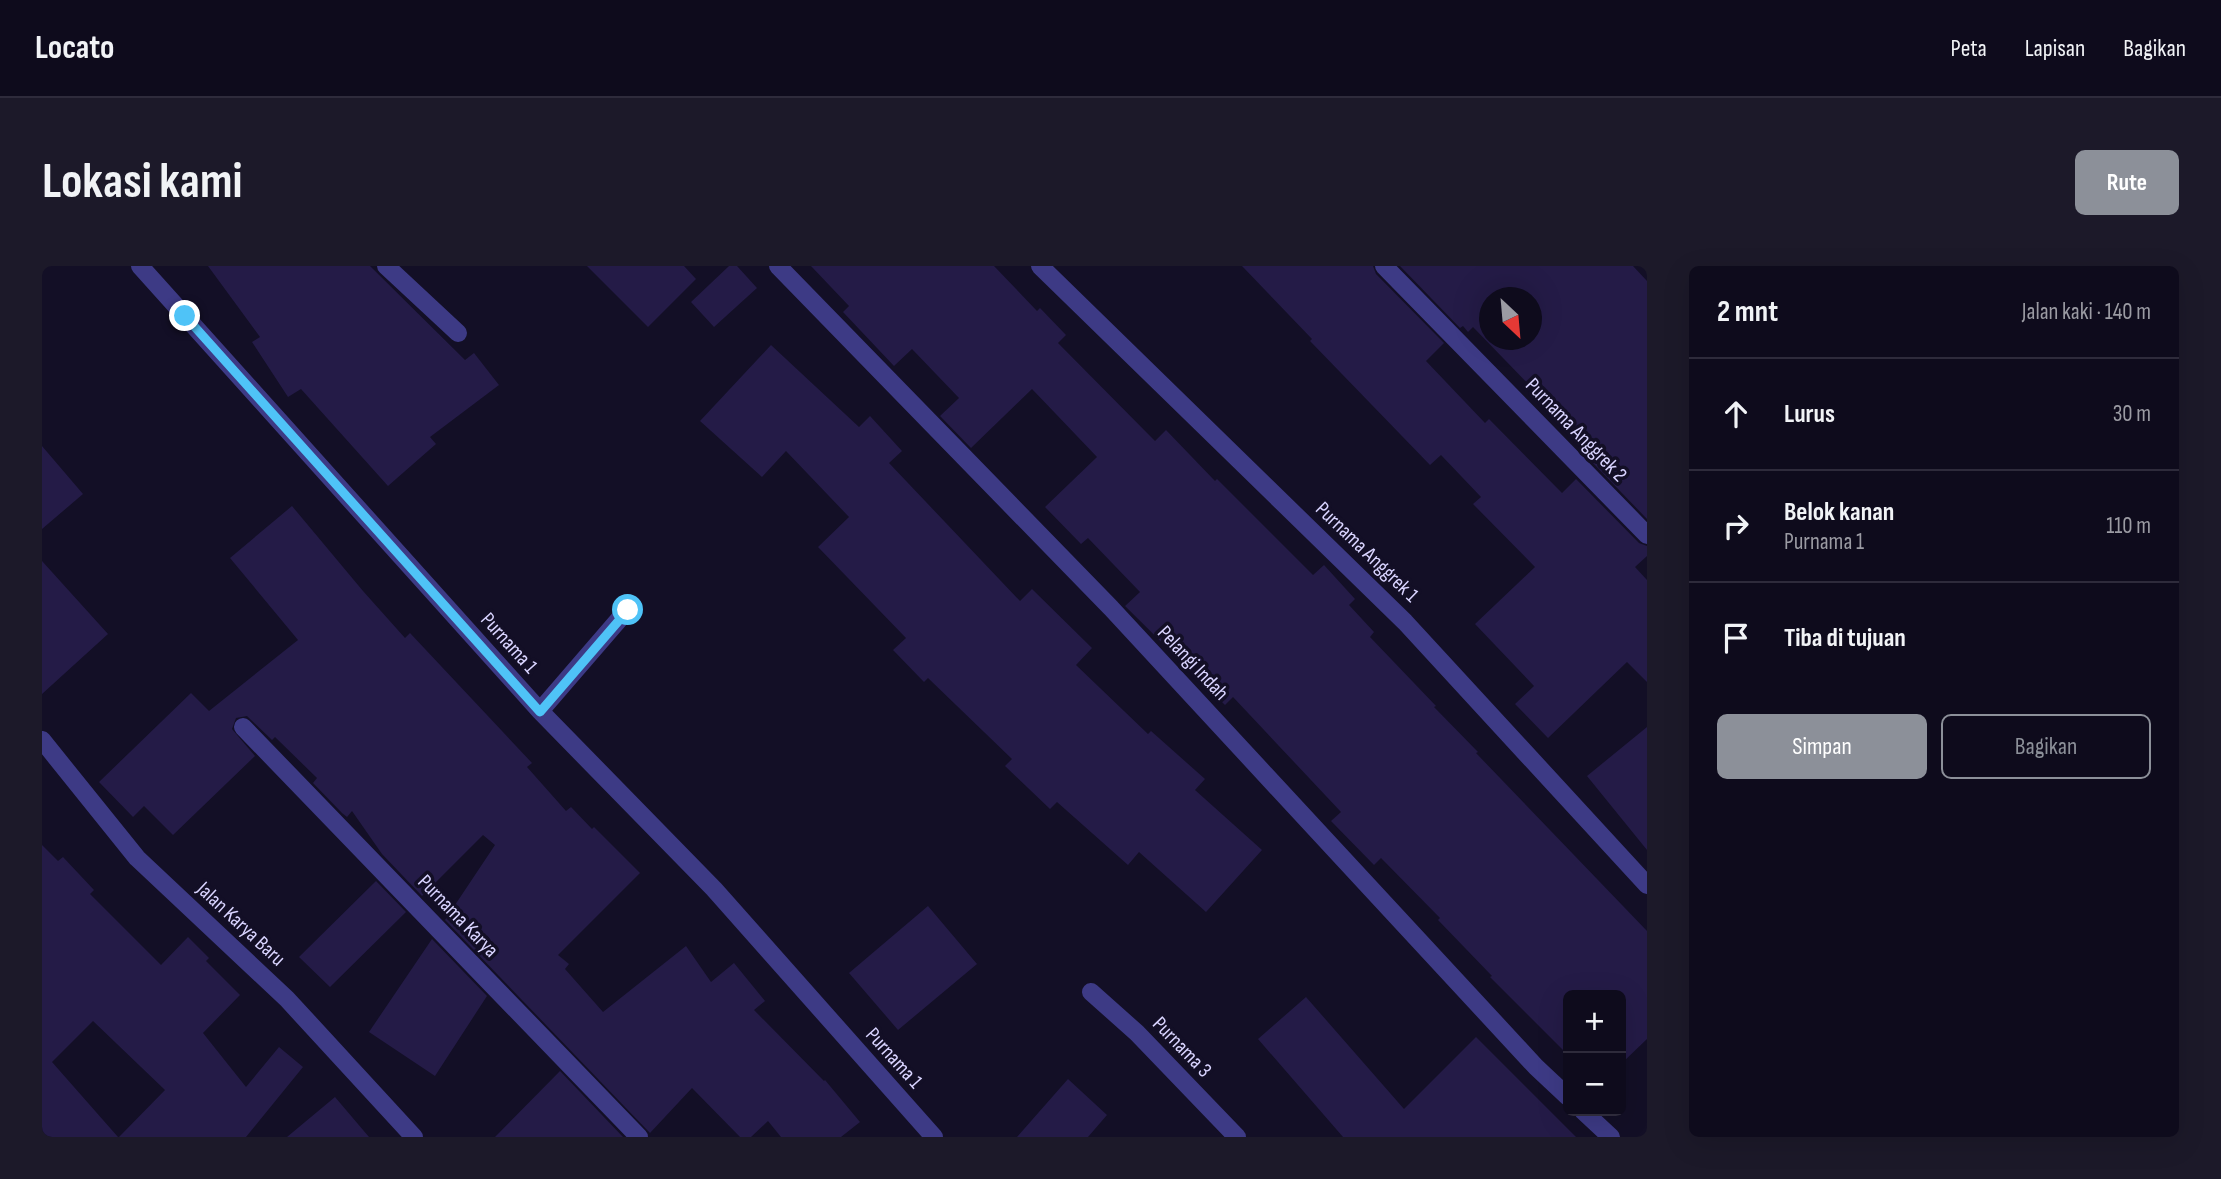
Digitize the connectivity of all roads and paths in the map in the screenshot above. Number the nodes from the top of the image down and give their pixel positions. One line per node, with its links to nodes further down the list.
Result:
1 (140, 266): 9 (street, Purnama 1)
2 (386, 266): 6 (street)
3 (778, 266): 14 (street, Pelangi Indah)
4 (1040, 266): 12 (street, Purnama Anggrek 1)
5 (1384, 266): 7 (street, Purnama Anggrek 2)
6 (458, 333)
7 (1647, 535)
8 (628, 610): 9 (street)
9 (540, 712): 19 (street, Purnama 1)
10 (243, 727): 18 (street, Purnama Karya)
11 (42, 740): 17 (street, Jalan Karya Baru)
12 (1647, 885)
13 (1091, 992): 20 (street, Purnama 3)
14 (1563, 1092)
15 (1588, 1116): 16 (street)
16 (1610, 1136)
17 (414, 1137)
18 (639, 1137)
19 (934, 1137)
20 (1237, 1137)

